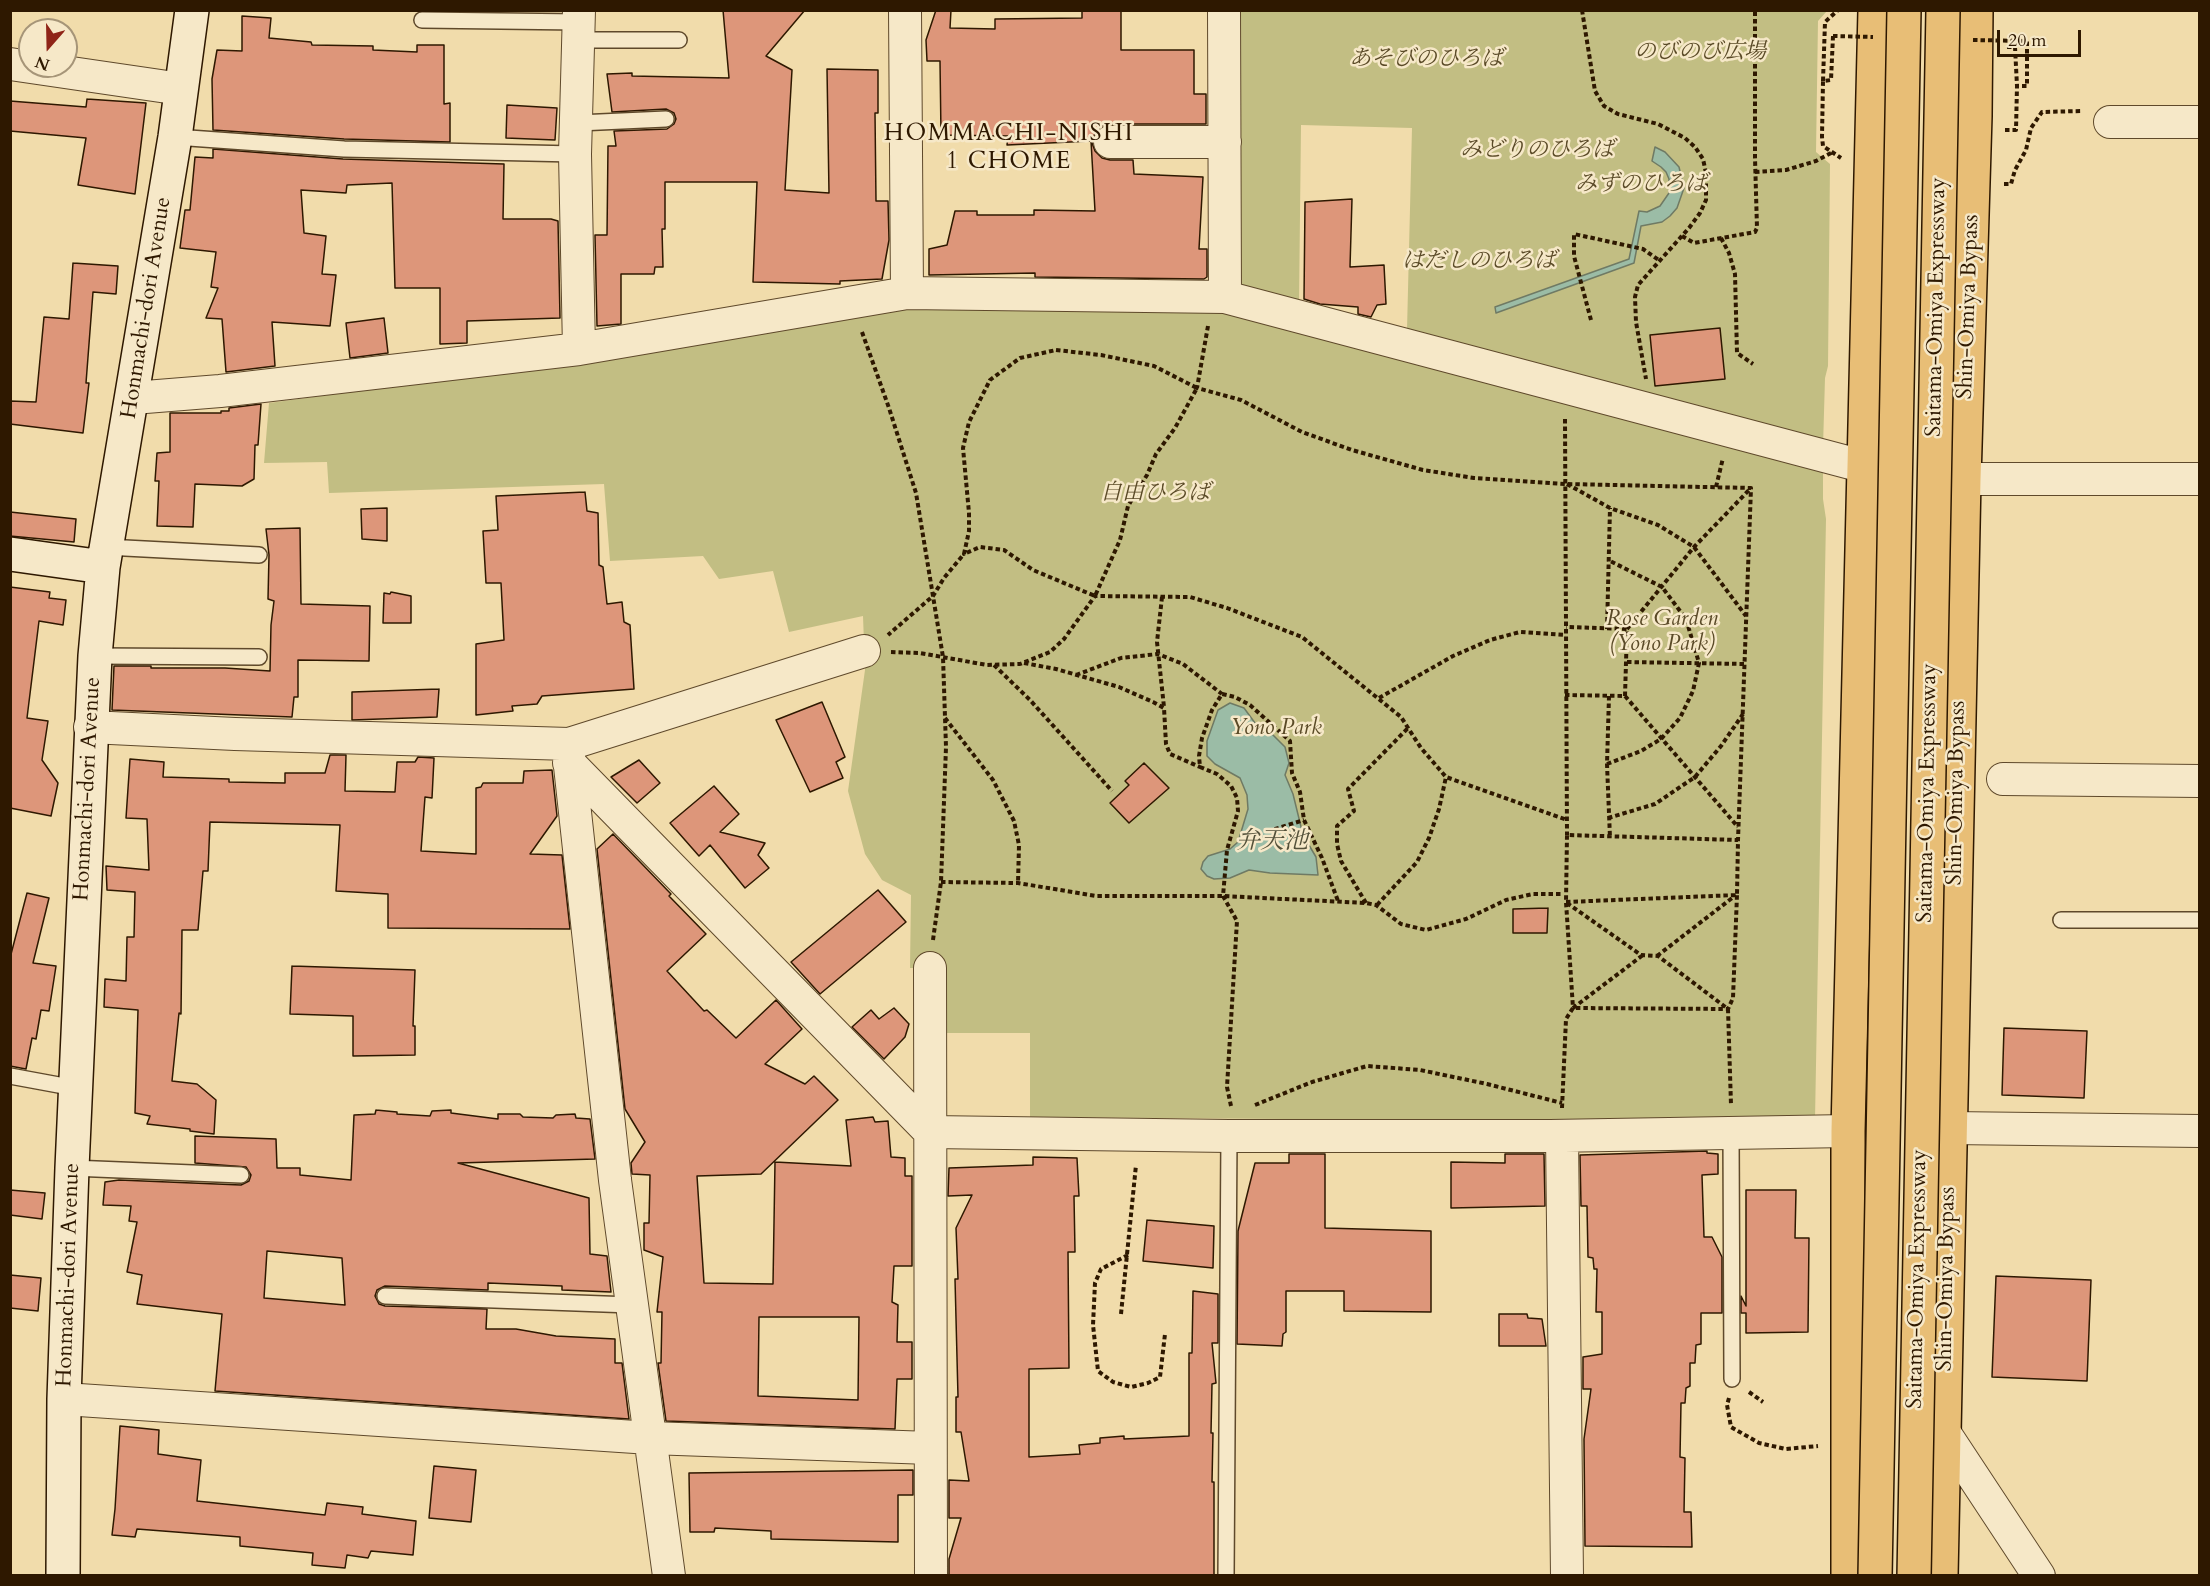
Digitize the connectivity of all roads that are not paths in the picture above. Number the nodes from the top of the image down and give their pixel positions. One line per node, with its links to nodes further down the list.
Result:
1 (192, 10): 12 (main road, Honmachi-dori Avenue)
2 (905, 10): 21 (street)
3 (1224, 10): 19 (street)
4 (1875, 10): 25 (highway)
5 (1904, 10): 65 (highway, Saitama-Omiya Expressway, bridge)
6 (1943, 10): 66 (highway, Saitama-Omiya Expressway, bridge)
7 (1976, 10): 26 (highway, Shin-Omiya Bypass)
8 (422, 20): 9 (lane)
9 (579, 24): 10 (lane); 16 (street)
10 (679, 40)
11 (10, 64): 12 (street)
12 (181, 89): 17 (main road, Honmachi-dori Avenue)
13 (2098, 117): 15 (street)
14 (666, 119): 16 (lane)
15 (2199, 122)
16 (578, 123): 20 (street)
17 (176, 137): 20 (lane); 24 (main road, Honmachi-dori Avenue)
18 (1110, 142): 19 (street)
19 (1225, 142): 22 (street)
20 (575, 154): 23 (street)
21 (907, 293): 22 (street); 23 (street)
22 (1225, 297): 25 (street)
23 (579, 350): 24 (street)
24 (133, 398): 30 (main road, Honmachi-dori Avenue)
25 (1862, 466): 45 (highway)
26 (1964, 479): 27 (street); 44 (highway, Shin-Omiya Bypass)
27 (2199, 479)
28 (10, 555): 30 (main road)
29 (259, 555): 30 (lane)
30 (104, 557): 32 (main road, Honmachi-dori Avenue)
31 (868, 651): 35 (street)
32 (95, 656): 33 (lane); 34 (main road, Honmachi-dori Avenue)
33 (259, 657)
34 (90, 727): 35 (street); 42 (main road, Honmachi-dori Avenue)
35 (569, 753): 47 (street); 53 (street)
36 (2003, 779): 37 (street)
37 (2199, 781)
38 (2061, 920): 39 (lane)
39 (2199, 920)
40 (930, 968): 47 (street)
41 (10, 1076): 42 (lane)
42 (75, 1088): 50 (main road, Honmachi-dori Avenue)
43 (1230, 1121): 47 (street); 49 (street); 62 (lane)
44 (1950, 1128): 46 (street); 56 (highway, Shin-Omiya Bypass)
45 (1848, 1131): 48 (street); 64 (highway)
46 (2199, 1131)
47 (930, 1132): 58 (street)
48 (1731, 1133): 49 (street); 54 (lane)
49 (1562, 1136): 63 (street)
50 (72, 1168): 51 (lane); 55 (main road, Honmachi-dori Avenue)
51 (241, 1175)
52 (385, 1296): 53 (lane)
53 (631, 1305): 57 (street)
54 (1732, 1379)
55 (64, 1399): 57 (street); 59 (main road, Honmachi-dori Avenue)
56 (1944, 1432): 67 (highway, Shin-Omiya Bypass); 68 (street)
57 (650, 1438): 58 (street); 60 (street)
58 (930, 1448): 61 (street)
59 (63, 1575)
60 (669, 1575)
61 (931, 1575)
62 (1226, 1575)
63 (1567, 1575)
64 (1848, 1575)
65 (1875, 1575)
66 (1914, 1575)
67 (1941, 1575)
68 (2039, 1575)

